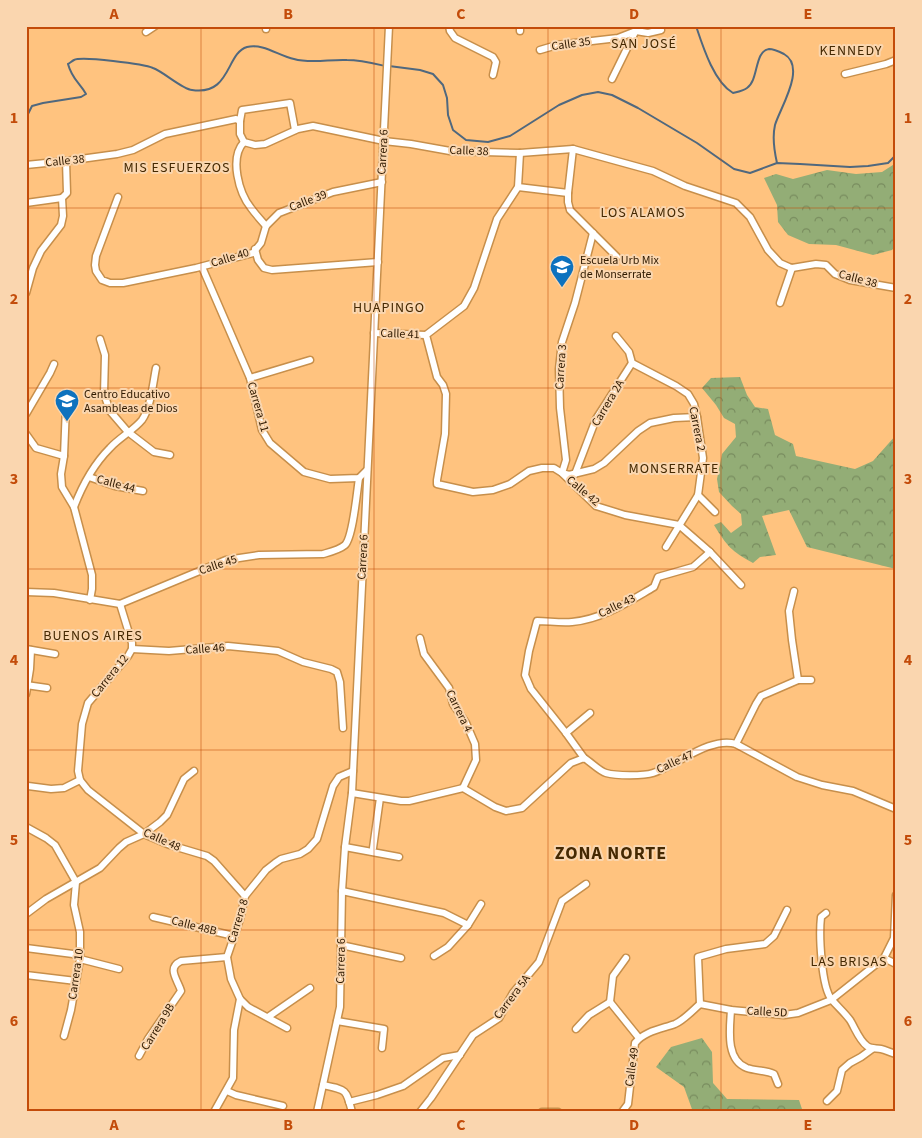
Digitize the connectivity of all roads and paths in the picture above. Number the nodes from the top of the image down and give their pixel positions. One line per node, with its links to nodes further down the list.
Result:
1 (155, 26): 6 (street)
2 (389, 26): 14 (street, Carrera 6)
3 (449, 26): 10 (street)
4 (637, 28): 5 (street, Calle 35); 7 (street, Calle 35); 11 (street)
5 (660, 28)
6 (146, 32)
7 (540, 50)
8 (896, 60): 9 (street)
9 (845, 74)
10 (493, 76)
11 (612, 79)
12 (240, 121): 13 (street); 15 (street); 18 (street, Calle 38)
13 (295, 130): 14 (street, Calle 38); 15 (street, Calle 38)
14 (384, 141): 17 (street, Calle 38); 20 (street, Carrera 6)
15 (244, 142): 26 (street)
16 (573, 150): 17 (street, Calle 38); 22 (street); 32 (street, Calle 38)
17 (520, 153): 21 (street)
18 (66, 161): 19 (street, Calle 38); 24 (street)
19 (26, 165)
20 (382, 182): 26 (street, Calle 39); 30 (street, Carrera 6)
21 (518, 187): 22 (street); 37 (street)
22 (568, 193): 27 (street)
23 (118, 197): 31 (street, Calle 40)
24 (62, 198): 25 (street); 34 (street)
25 (26, 203)
26 (266, 226): 28 (street, Calle 39)
27 (593, 233): 29 (street); 55 (street, Carrera 3)
28 (256, 249): 30 (street, Calle 40); 31 (street, Calle 40)
29 (616, 258)
30 (378, 262): 36 (street, Carrera 6)
31 (202, 267): 44 (street, Carrera 11)
32 (792, 268): 33 (street, Calle 38); 35 (street)
33 (896, 288)
34 (26, 293)
35 (780, 303)
36 (374, 333): 37 (street, Calle 41); 54 (street, Carrera 6)
37 (426, 335): 55 (street, Calle 42)
38 (616, 336): 41 (street, Carrera 2)
39 (100, 339): 48 (street)
40 (310, 360): 44 (street)
41 (632, 362): 47 (street, Carrera 2); 56 (street, Carrera 2A)
42 (54, 364): 46 (street)
43 (156, 368): 48 (street)
44 (250, 378): 58 (street, Carrera 11)
45 (66, 406): 53 (street)
46 (26, 414)
47 (697, 417): 56 (street); 60 (street, Carrera 2)
48 (128, 432): 52 (street); 57 (street)
49 (26, 434): 51 (street)
50 (26, 445): 51 (street)
51 (36, 448): 53 (street)
52 (170, 455)
53 (64, 456): 61 (street)
54 (367, 470): 58 (street); 87 (street, Carrera 6)
55 (562, 474): 56 (street); 63 (street, Calle 42)
56 (575, 474)
57 (89, 477): 59 (street, Calle 44); 61 (street)
58 (358, 478): 70 (street, Calle 45)
59 (143, 491)
60 (698, 494): 62 (street); 63 (street, Carrera 2)
61 (74, 506): 69 (street)
62 (715, 512)
63 (679, 525): 64 (street, Carrera 2); 65 (street, Calle 42)
64 (666, 547)
65 (710, 552): 66 (street, Calle 42); 71 (street, Calle 43)
66 (741, 585)
67 (794, 591): 76 (street)
68 (26, 592): 69 (street)
69 (90, 600): 70 (street)
70 (120, 604): 73 (street, Carrera 12)
71 (537, 621): 83 (street, Calle 47)
72 (420, 638): 90 (street, Carrera 4)
73 (132, 648): 82 (street, Calle 46); 88 (street, Carrera 12)
74 (29, 650): 75 (street); 78 (street)
75 (55, 654)
76 (798, 680): 77 (street); 84 (street)
77 (811, 680)
78 (27, 685): 79 (street); 80 (street)
79 (47, 688)
80 (26, 694)
81 (590, 713): 83 (street)
82 (344, 728)
83 (566, 733): 85 (street, Calle 47)
84 (736, 744): 85 (street, Calle 47); 93 (street)
85 (584, 758): 90 (street)
86 (194, 770): 95 (street)
87 (353, 771): 91 (street, Carrera 6); 103 (street, Carrera 8)
88 (80, 780): 89 (street); 95 (street, Calle 48)
89 (28, 786)
90 (463, 788): 92 (street)
91 (352, 793): 92 (street); 96 (street, Carrera 6)
92 (380, 798): 97 (street)
93 (896, 809)
94 (26, 827): 99 (street)
95 (144, 834): 99 (street); 103 (street, Calle 48)
96 (345, 847): 98 (street); 101 (street, Carrera 6)
97 (373, 848)
98 (399, 857)
99 (76, 882): 107 (street); 119 (street, Carrera 10)
100 (586, 884): 139 (street, Carrera 5A)
101 (342, 891): 109 (street); 112 (street, Carrera 6)
102 (896, 895): 111 (street)
103 (245, 896): 110 (street, Carrera 8)
104 (481, 904): 109 (street)
105 (787, 910): 128 (street)
106 (826, 913): 126 (street)
107 (26, 914)
108 (154, 917): 110 (street, Calle 48B)
109 (468, 926): 115 (street)
110 (234, 936): 114 (street, Carrera 8)
111 (895, 938): 118 (street)
112 (341, 945): 116 (street); 131 (street, Carrera 6)
113 (26, 948): 119 (street)
114 (228, 956): 125 (street, Carrera 8); 140 (street, Carrera 9B)
115 (434, 956)
116 (401, 958)
117 (626, 958): 127 (street)
118 (884, 958): 120 (street); 126 (street)
119 (80, 960): 121 (street); 123 (street, Carrera 10)
120 (896, 964)
121 (119, 968)
122 (26, 975): 123 (street)
123 (76, 981): 134 (street, Carrera 10)
124 (310, 988): 130 (street)
125 (240, 999): 130 (street); 143 (street)
126 (831, 1000): 129 (street, Calle 5D); 137 (street)
127 (610, 1002): 133 (street); 135 (street, Calle 49)
128 (700, 1004): 129 (street, Calle 5D); 135 (street)
129 (731, 1010): 141 (street)
130 (268, 1018): 132 (street)
131 (337, 1020): 136 (street); 142 (street, Carrera 6)
132 (288, 1028)
133 (576, 1028)
134 (64, 1036)
135 (639, 1038): 153 (street, Calle 49)
136 (382, 1048)
137 (872, 1049): 138 (street); 144 (street)
138 (896, 1054)
139 (460, 1055): 145 (street); 150 (street, Carrera 5A)
140 (139, 1056)
141 (778, 1084)
142 (323, 1086): 145 (street); 148 (street, Carrera 6)
143 (227, 1090): 146 (street); 147 (street)
144 (827, 1101)
145 (349, 1102): 149 (street)
146 (283, 1106)
147 (214, 1112)
148 (317, 1112)
149 (352, 1112)
150 (420, 1112)
151 (542, 1112): 152 (street)
152 (558, 1112)
153 (622, 1112)

